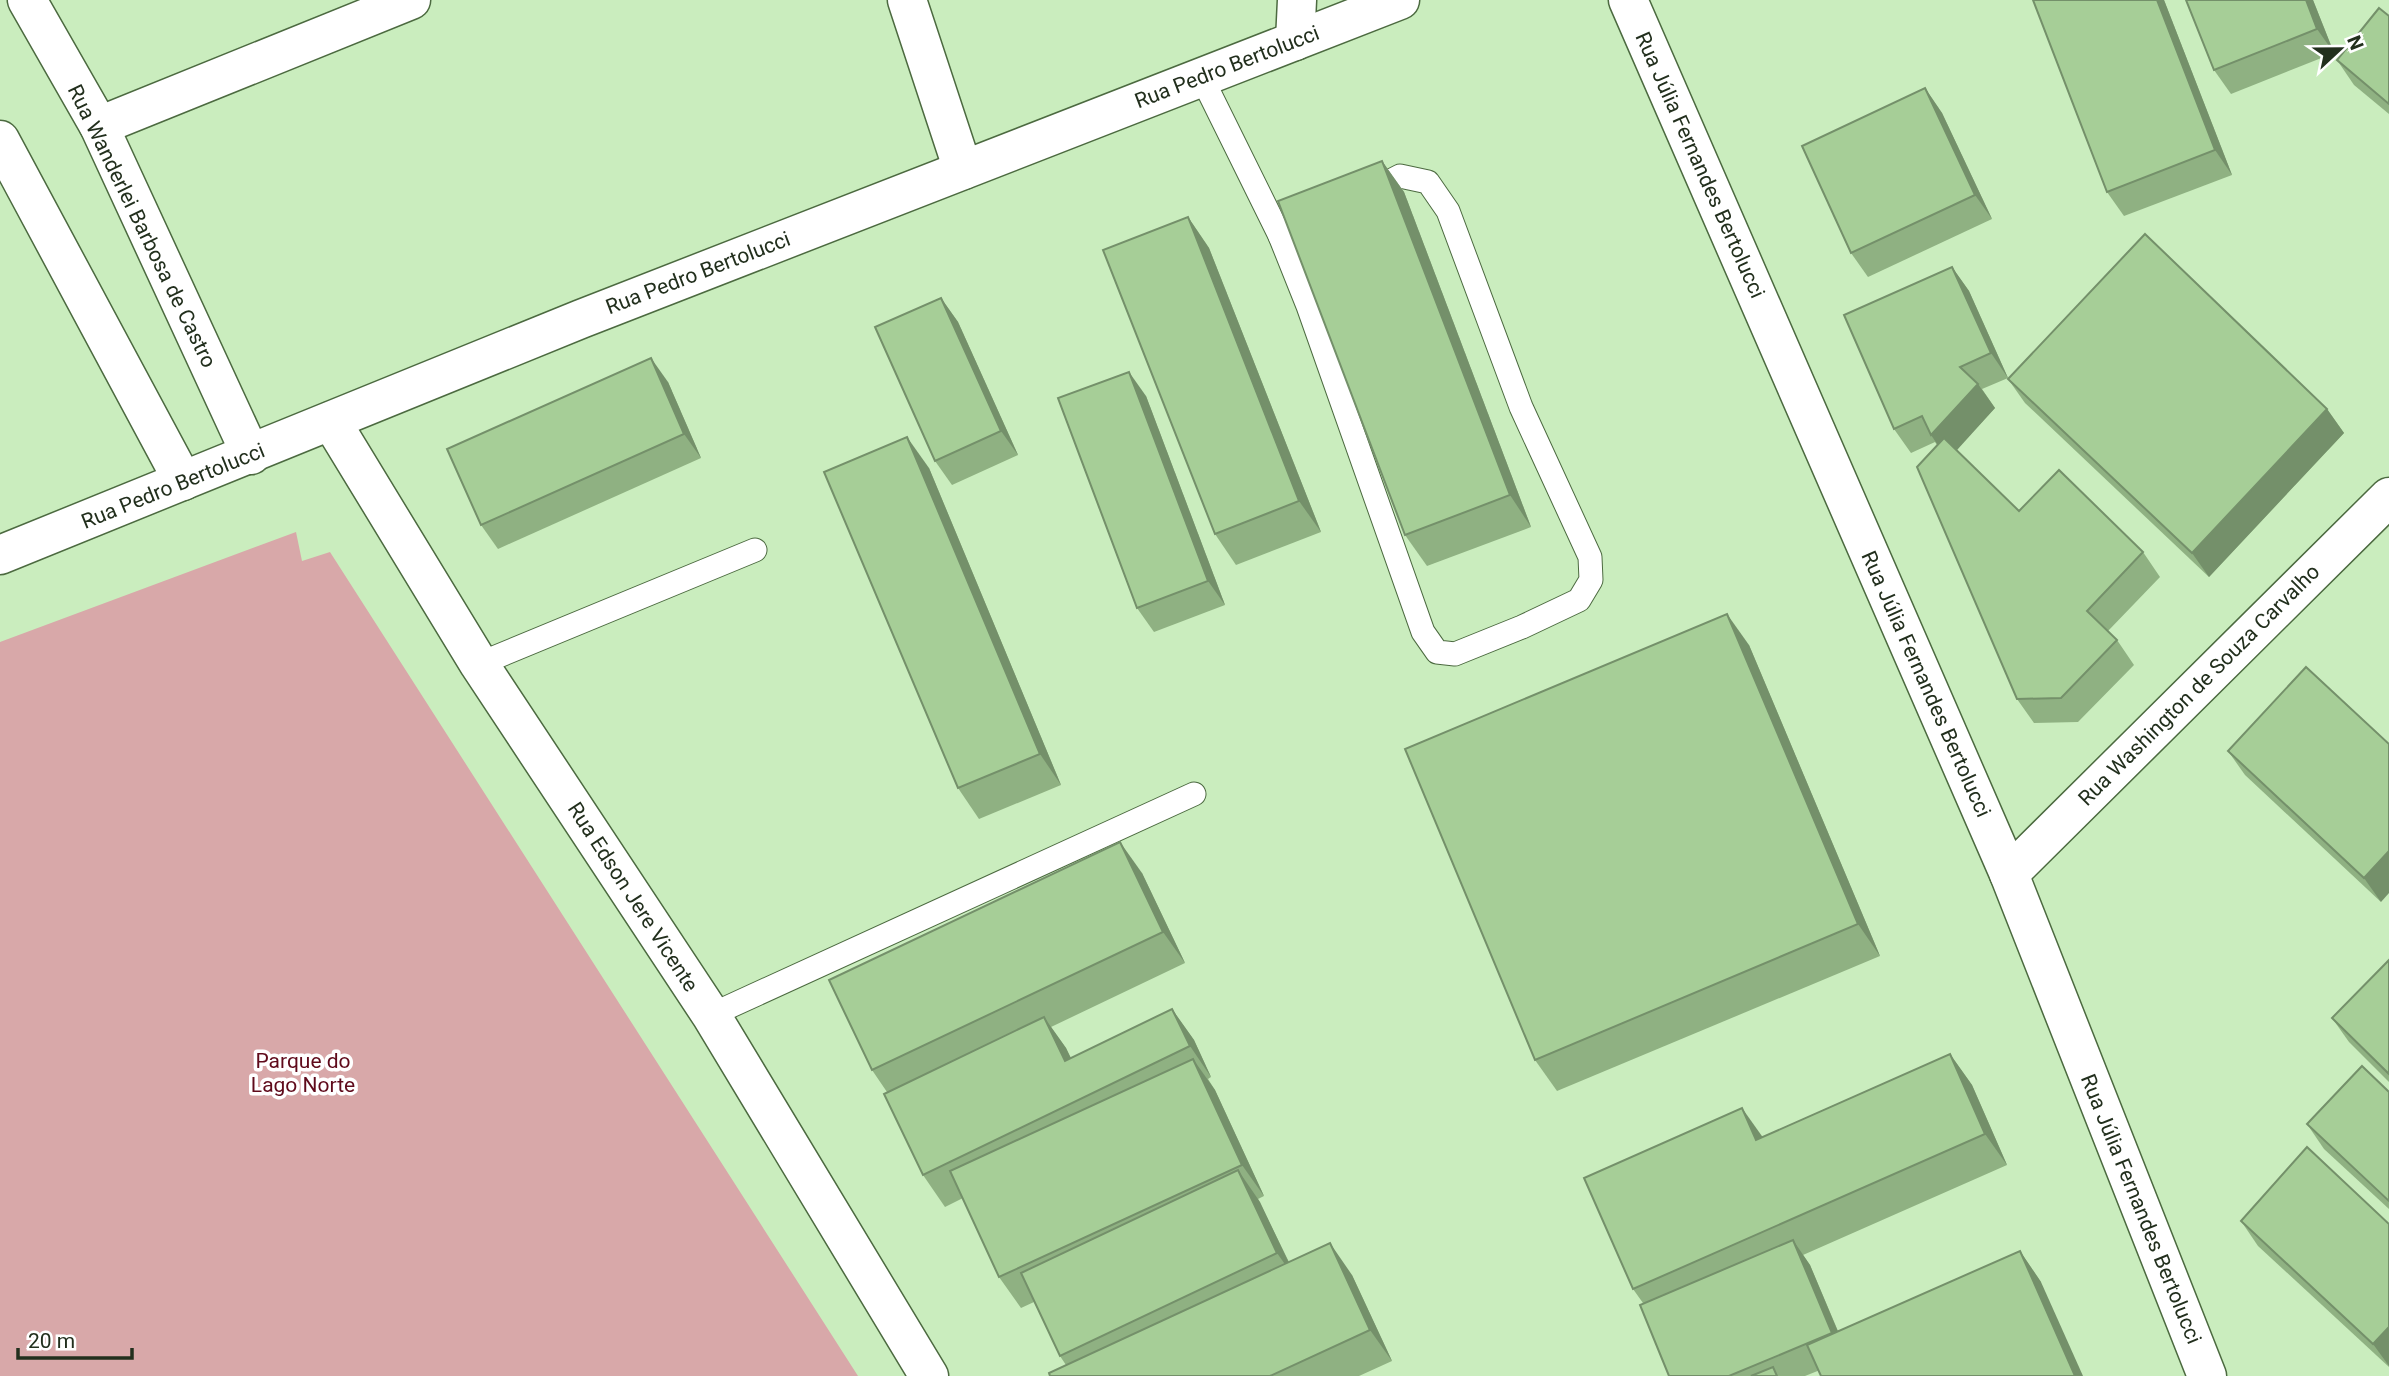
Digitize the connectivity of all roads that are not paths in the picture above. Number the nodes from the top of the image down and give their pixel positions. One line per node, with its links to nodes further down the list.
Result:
1 (27, 0): 9 (street, Rua Wanderlei Barbosa de Castro)
2 (411, 0): 9 (street)
3 (907, 0): 11 (street)
4 (1297, 0): 7 (street)
5 (1401, 0): 7 (street, Rua Pedro Bertolucci)
6 (1628, 0): 21 (street, Rua Júlia Fernandes Bertolucci)
7 (1295, 41): 8 (street, Rua Pedro Bertolucci)
8 (1201, 76): 11 (street, Rua Pedro Bertolucci); 12 (lane)
9 (99, 126): 14 (street, Rua Wanderlei Barbosa de Castro)
10 (0, 140): 15 (street)
11 (963, 170): 13 (street, Rua Pedro Bertolucci)
12 (1280, 236): 12 (lane)
13 (331, 421): 14 (street, Rua Pedro Bertolucci); 19 (street, Rua Edson Jere Vicente)
14 (251, 455): 15 (street, Rua Pedro Bertolucci)
15 (183, 481): 18 (street, Rua Pedro Bertolucci)
16 (2389, 496): 21 (street, Rua Washington de Souza Carvalho)
17 (755, 550): 19 (lane)
18 (0, 555)
19 (479, 664): 22 (street, Rua Edson Jere Vicente)
20 (1194, 794): 22 (lane)
21 (2009, 874): 24 (street, Rua Júlia Fernandes Bertolucci)
22 (711, 1015): 23 (street, Rua Edson Jere Vicente)
23 (929, 1376)
24 (2207, 1376)

